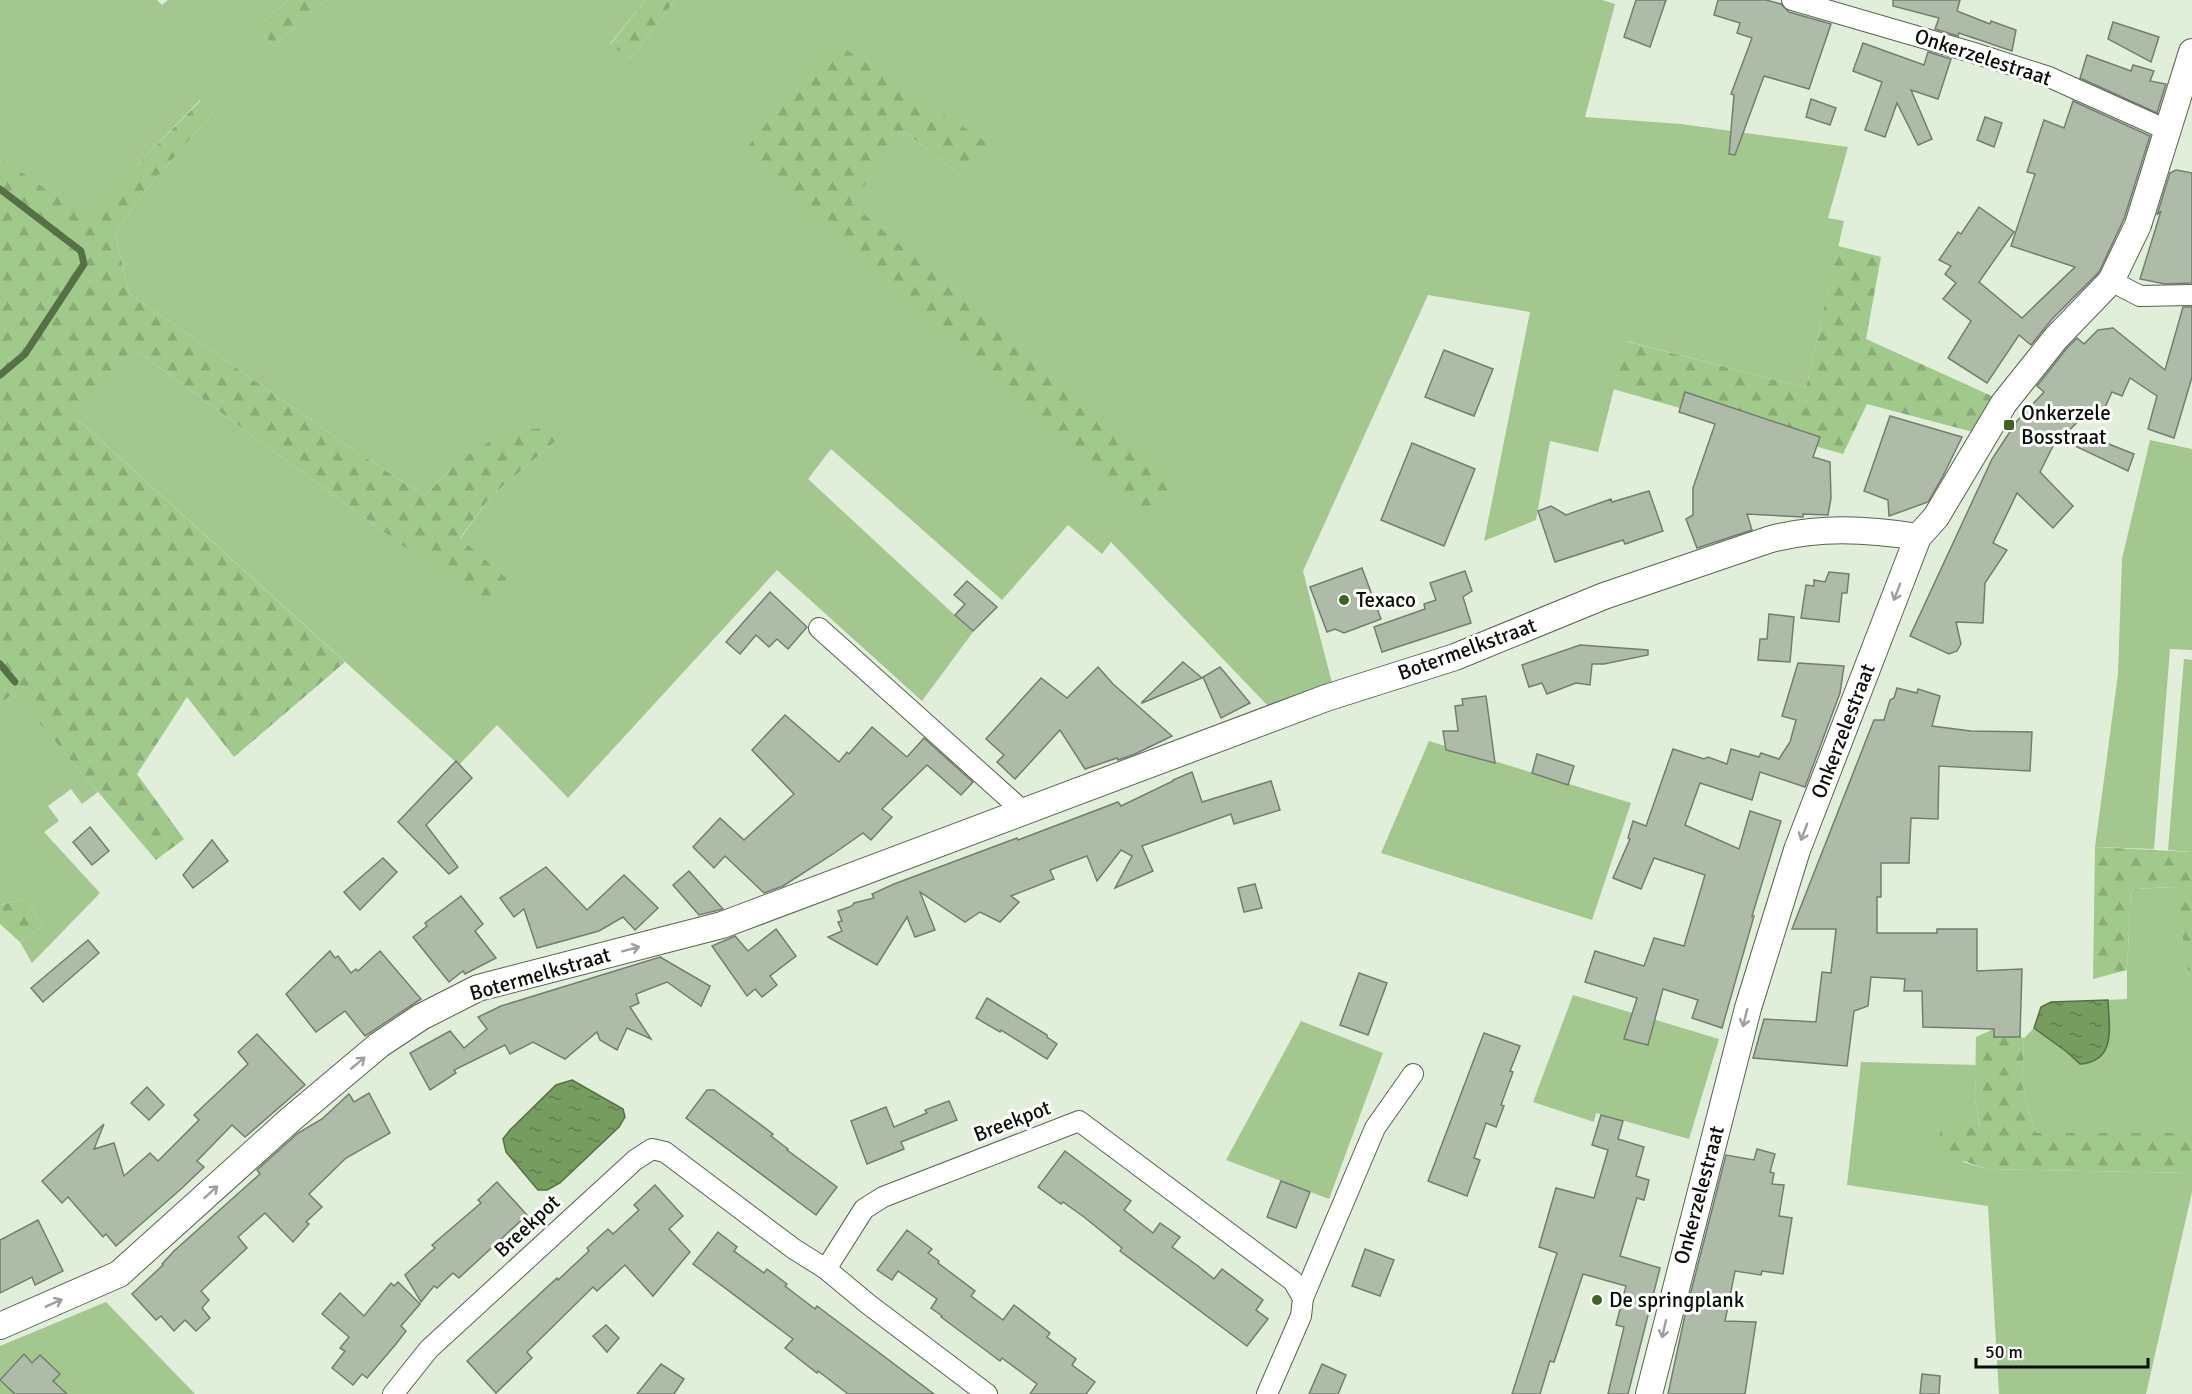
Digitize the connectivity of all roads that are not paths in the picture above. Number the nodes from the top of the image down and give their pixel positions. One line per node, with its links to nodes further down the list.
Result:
1 (1792, 0): 3 (street, Onkerzelestraat)
2 (2192, 52): 3 (street, Onkerzelestraat)
3 (2167, 129): 4 (street, Onkerzelestraat)
4 (2111, 281): 5 (street); 6 (street, Onkerzelestraat)
5 (2192, 295)
6 (1918, 537): 8 (street, Botermelkstraat); 16 (street, Onkerzelestraat, one-way to 16)
7 (819, 628): 8 (street)
8 (1024, 812): 12 (street, Botermelkstraat, one-way to 8)
9 (1413, 1074): 11 (street)
10 (825, 1269): 11 (street, Breekpot); 13 (street, Breekpot); 14 (street, Breekpot)
11 (1303, 1298): 15 (street)
12 (0, 1326)
13 (393, 1394)
14 (987, 1394)
15 (1267, 1394)
16 (1649, 1394)

